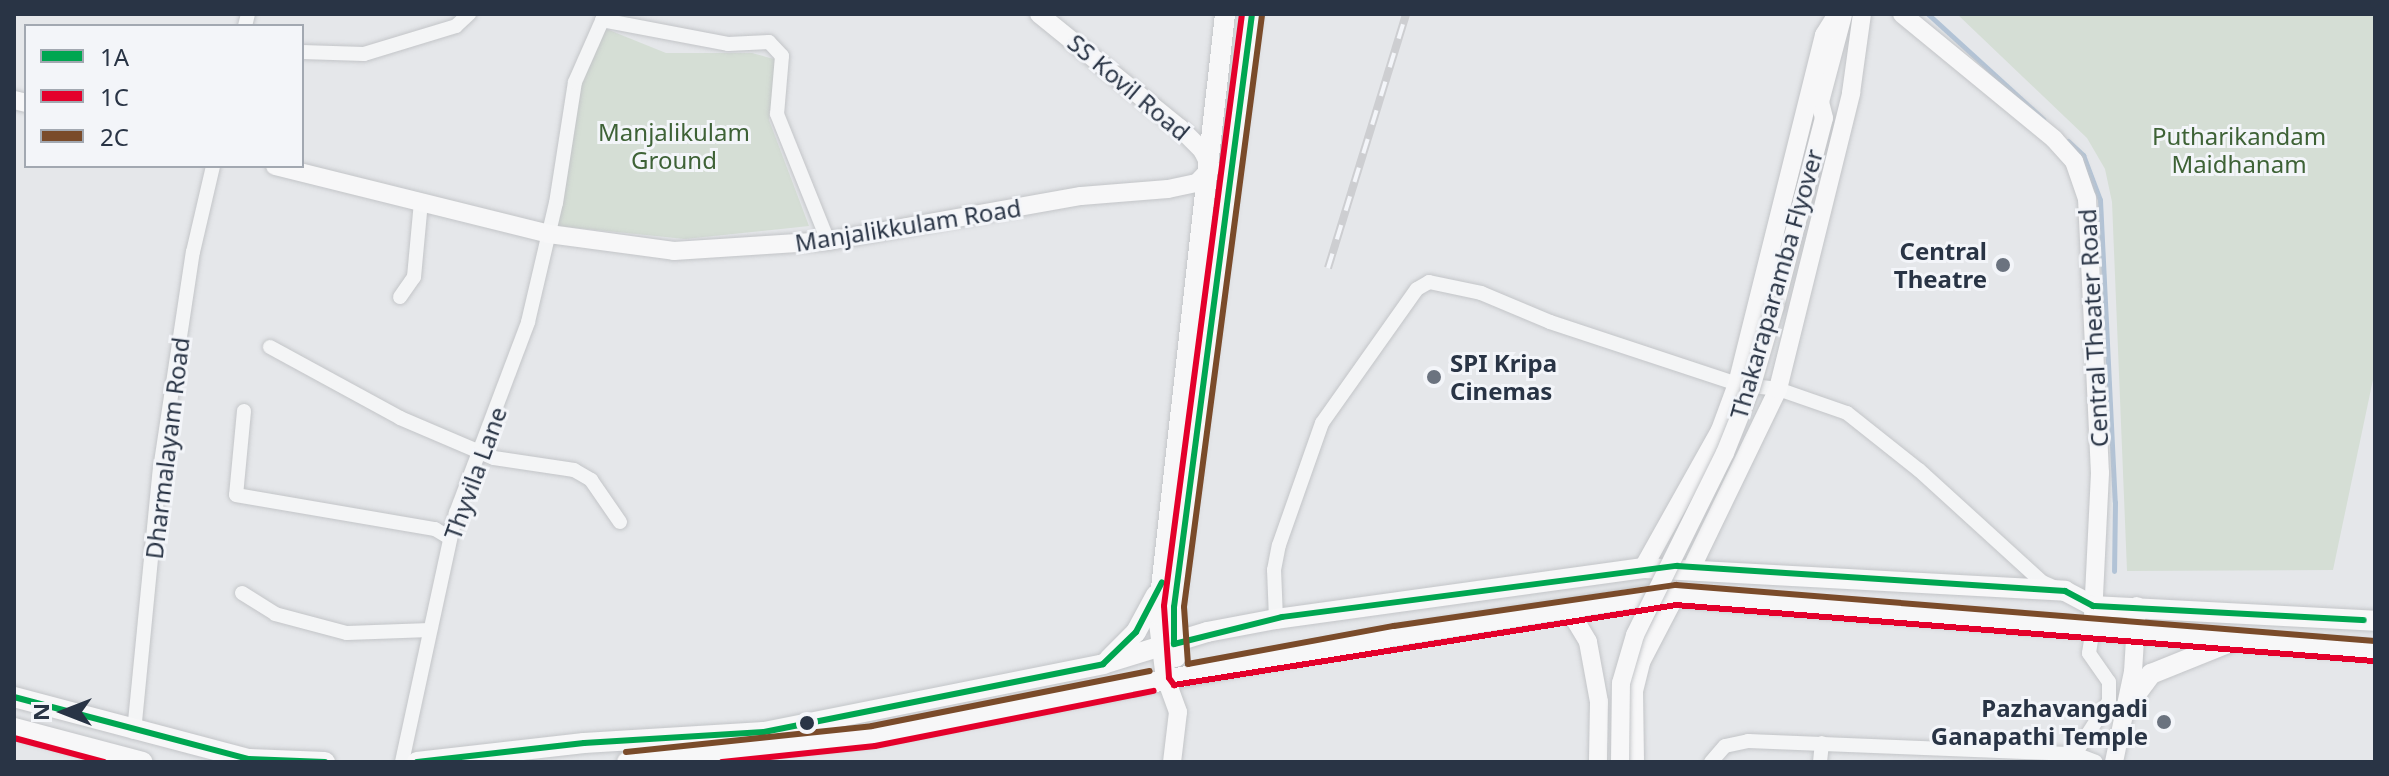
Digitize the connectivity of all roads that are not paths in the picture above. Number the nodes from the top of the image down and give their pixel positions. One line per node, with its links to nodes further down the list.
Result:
1 (469, 14): 10 (street)
2 (1039, 14): 14 (street, SS Kovil Road)
3 (1225, 14): 14 (main road)
4 (1252, 14): 15 (main road)
5 (1837, 14): 21 (street)
6 (1843, 14): 11 (street)
7 (1861, 14): 11 (street); 22 (street)
8 (1902, 14): 33 (street, Central Theater Road)
9 (604, 17): 17 (street, Thyvila Lane); 18 (street)
10 (304, 52)
11 (1824, 118): 61 (street, Thakaraparamba Flyover, bridge)
12 (213, 168): 50 (street, Dharmalayam Road)
13 (283, 168): 16 (street, Manjalikkulam Road)
14 (1211, 168): 15 (street); 18 (street, Manjalikkulam Road); 29 (main road)
15 (1234, 172): 42 (main road)
16 (421, 202): 17 (street, Manjalikkulam Road); 19 (street)
17 (549, 234): 18 (street, Manjalikkulam Road); 24 (street, Thyvila Lane)
18 (828, 241)
19 (400, 297)
20 (270, 347): 24 (street)
21 (1737, 384): 22 (street); 28 (street); 36 (street)
22 (1778, 389): 27 (street); 30 (street)
23 (244, 411): 26 (street)
24 (481, 452): 25 (street); 26 (street, Thyvila Lane)
25 (620, 522)
26 (450, 538): 39 (street, Thyvila Lane)
27 (1692, 567): 28 (main road); 30 (main road)
28 (1643, 568): 36 (main road)
29 (1162, 582): 42 (main road); 44 (main road)
30 (2065, 591): 33 (main road)
31 (242, 593): 39 (street)
32 (1676, 595): 35 (main road); 38 (main road); 62 (street)
33 (2093, 606): 34 (main road); 38 (street, Central Theater Road)
34 (2137, 606): 37 (main road); 40 (street)
35 (1569, 610): 45 (main road); 60 (street)
36 (1272, 619): 42 (main road)
37 (2375, 621)
38 (2093, 627): 40 (main road); 53 (street)
39 (430, 630): 56 (street, Thyvila Lane)
40 (2136, 631): 41 (main road); 47 (street)
41 (2239, 639): 43 (main road); 47 (main road)
42 (1167, 646): 44 (main road); 45 (main road)
43 (2375, 651)
44 (1103, 664): 48 (main road)
45 (1172, 677): 51 (main road); 59 (street)
46 (14, 697): 50 (main road)
47 (2125, 709): 66 (street)
48 (870, 714): 51 (main road); 57 (main road)
49 (14, 728): 54 (main road)
50 (134, 732): 55 (main road)
51 (873, 736): 58 (main road)
52 (1822, 743): 53 (street); 63 (street); 64 (street)
53 (2075, 754): 65 (street)
54 (143, 762)
55 (325, 762)
56 (402, 762)
57 (417, 762)
58 (627, 762)
59 (1172, 762)
60 (1598, 762)
61 (1620, 762)
62 (1635, 762)
63 (1711, 762)
64 (1820, 762)
65 (2096, 762)
66 (2114, 762)

